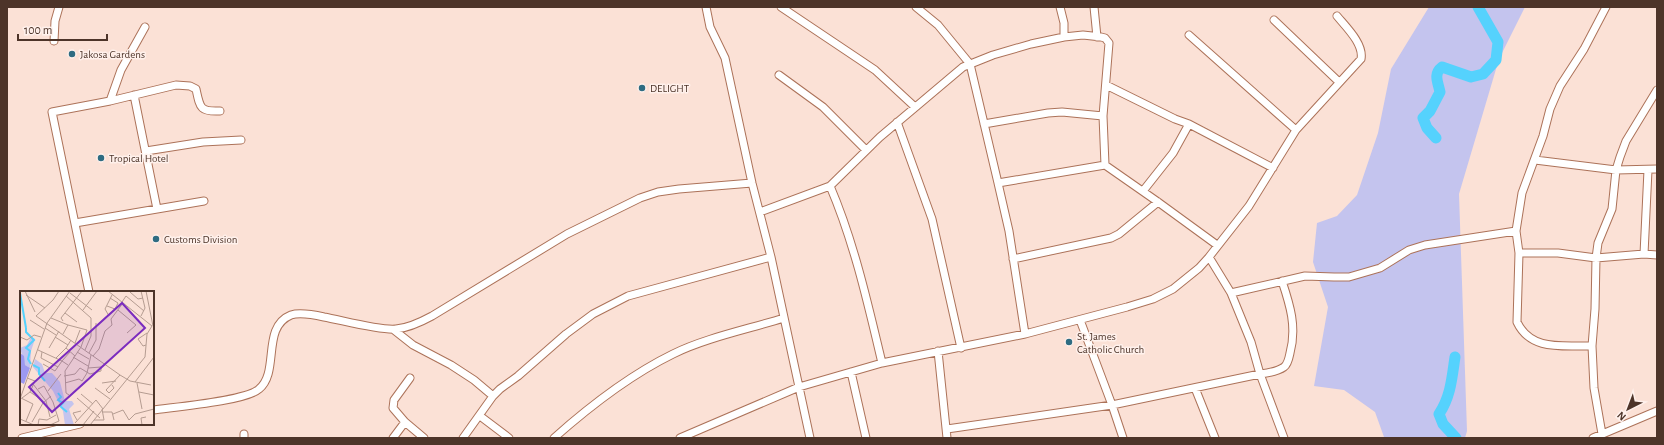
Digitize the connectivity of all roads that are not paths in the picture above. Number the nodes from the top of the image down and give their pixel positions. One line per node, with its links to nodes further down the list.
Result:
1 (59, 7): 14 (street)
2 (706, 7): 38 (street)
3 (781, 7): 22 (street)
4 (916, 7): 15 (street)
5 (1060, 7): 13 (street)
6 (1094, 7): 12 (street)
7 (1606, 7): 32 (street)
8 (1337, 16): 17 (street)
9 (1274, 20): 17 (street)
10 (145, 27): 21 (street)
11 (1189, 35): 28 (street)
12 (1097, 36): 13 (street); 18 (street)
13 (1064, 37): 15 (street)
14 (54, 41)
15 (970, 64): 22 (street); 26 (street)
16 (780, 75): 30 (street)
17 (1339, 82): 28 (street)
18 (1106, 85): 24 (street); 27 (street)
19 (1657, 90): 36 (street)
20 (134, 95): 21 (street); 23 (street); 31 (street)
21 (110, 101): 46 (street)
22 (915, 107): 25 (street)
23 (220, 111)
24 (1102, 116): 26 (street); 33 (street)
25 (897, 122): 30 (street); 64 (street)
26 (984, 124): 39 (street)
27 (1188, 124): 34 (street); 41 (street)
28 (1296, 130): 34 (street)
29 (241, 140): 31 (street)
30 (866, 150): 40 (street)
31 (146, 151): 44 (street)
32 (1535, 160): 36 (street); 47 (street)
33 (1105, 165): 39 (street); 41 (street)
34 (1273, 168): 48 (street)
35 (1657, 169): 37 (street)
36 (1616, 170): 37 (street); 54 (street)
37 (1648, 170): 50 (street)
38 (752, 183): 45 (street); 61 (street)
39 (998, 183): 55 (street)
40 (830, 186): 45 (street); 66 (street)
41 (1143, 191): 43 (street)
42 (204, 201): 44 (street)
43 (1158, 202): 48 (street); 55 (street)
44 (157, 209): 46 (street)
45 (760, 212): 52 (street)
46 (75, 223): 57 (street)
47 (1516, 231): 49 (street); 56 (street)
48 (1217, 245): 53 (street)
49 (1519, 253): 54 (street); 63 (street)
50 (1644, 254): 51 (street); 54 (street)
51 (1657, 255)
52 (771, 257): 59 (street); 72 (street)
53 (1209, 257): 58 (street); 60 (street)
54 (1596, 258): 63 (street)
55 (1013, 259): 62 (street)
56 (1282, 280): 58 (street); 68 (street)
57 (89, 291)
58 (1231, 293): 68 (street)
59 (784, 318): 70 (street); 86 (street)
60 (1080, 320): 62 (street); 73 (street)
61 (394, 330): 72 (street); 74 (street)
62 (1025, 334): 64 (street)
63 (1592, 346): 80 (street)
64 (961, 348): 65 (street)
65 (938, 351): 66 (street); 79 (street)
66 (882, 363): 67 (street)
67 (852, 372): 70 (street); 89 (street)
68 (1260, 374): 71 (street); 93 (street)
69 (410, 378): 77 (street)
70 (799, 387): 87 (street); 88 (street)
71 (1195, 388): 73 (street); 92 (street)
72 (493, 396): 76 (street)
73 (1112, 405): 79 (street); 91 (street)
74 (154, 410)
75 (1657, 411): 80 (street)
76 (480, 416): 84 (street); 85 (street)
77 (404, 422): 82 (street); 83 (street)
78 (76, 425): 81 (street)
79 (947, 429): 90 (street)
80 (1602, 434): 94 (street)
81 (22, 438)
82 (393, 438)
83 (424, 438)
84 (463, 438)
85 (509, 438)
86 (554, 438)
87 (680, 438)
88 (810, 438)
89 (866, 438)
90 (947, 438)
91 (1123, 438)
92 (1215, 438)
93 (1284, 438)
94 (1592, 438)

